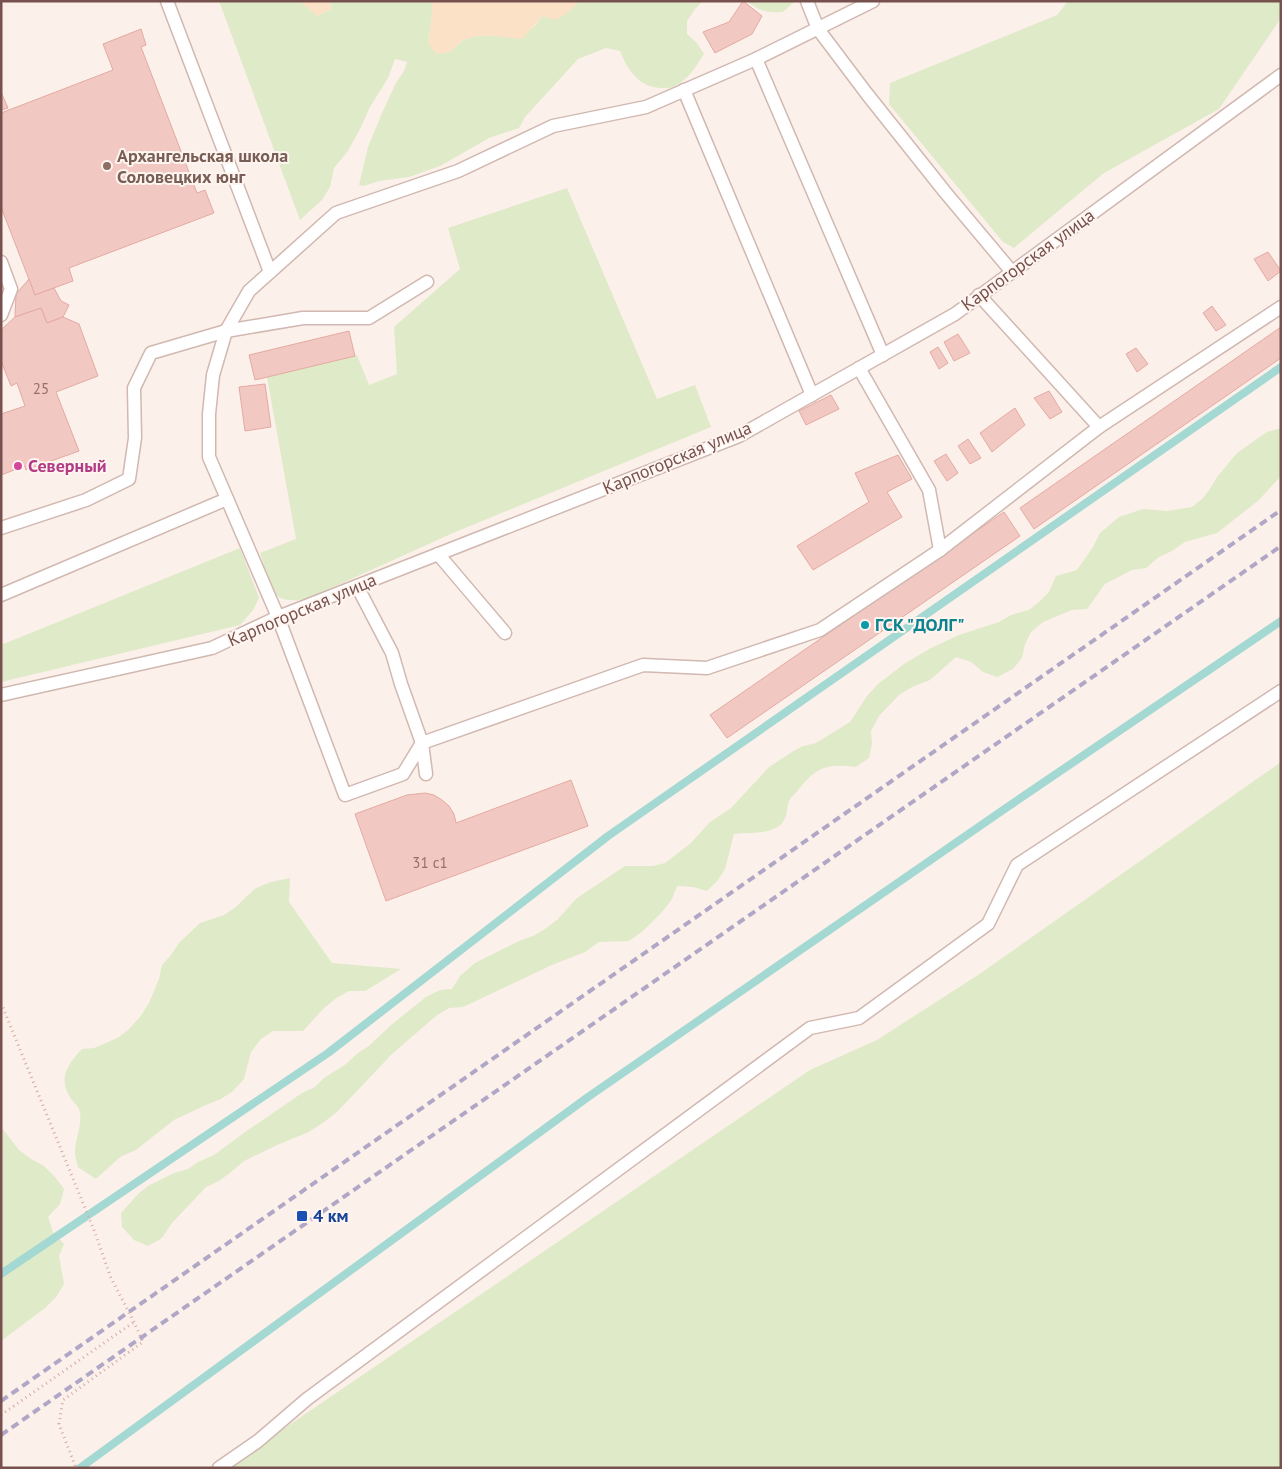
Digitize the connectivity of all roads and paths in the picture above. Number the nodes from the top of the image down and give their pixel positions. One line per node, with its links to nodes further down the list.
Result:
1 (167, 1): 9 (lane)
2 (806, 1): 4 (lane)
3 (872, 1): 4 (lane)
4 (818, 29): 5 (lane); 10 (lane)
5 (756, 59): 7 (lane); 16 (lane)
6 (1281, 74): 10 (lane, Карпогорская улица)
7 (684, 90): 9 (lane); 18 (lane)
8 (1, 262): 14 (lane)
9 (270, 272): 15 (lane)
10 (1012, 272): 12 (lane, Карпогорская улица)
11 (427, 282): 15 (lane)
12 (980, 295): 16 (lane, Карпогорская улица); 19 (lane)
13 (1281, 307): 19 (lane)
14 (1, 315)
15 (226, 331): 20 (lane); 21 (lane)
16 (883, 354): 17 (lane, Карпогорская улица)
17 (859, 368): 18 (lane, Карпогорская улица); 22 (lane)
18 (812, 395): 23 (lane, Карпогорская улица)
19 (1099, 427): 22 (lane)
20 (227, 499): 25 (lane); 26 (lane)
21 (1, 528)
22 (940, 550): 30 (lane)
23 (438, 554): 24 (lane, Карпогорская улица); 27 (lane)
24 (357, 586): 26 (lane, Карпогорская улица); 30 (lane)
25 (1, 595)
26 (278, 618): 29 (lane, Карпогорская улица); 30 (lane)
27 (505, 633)
28 (1281, 691): 36 (lane)
29 (1, 695)
30 (422, 743): 31 (lane)
31 (426, 774)
32 (1, 1003): 33 (path)
33 (134, 1322): 34 (path); 35 (path)
34 (1, 1415)
35 (76, 1468)
36 (219, 1468)

